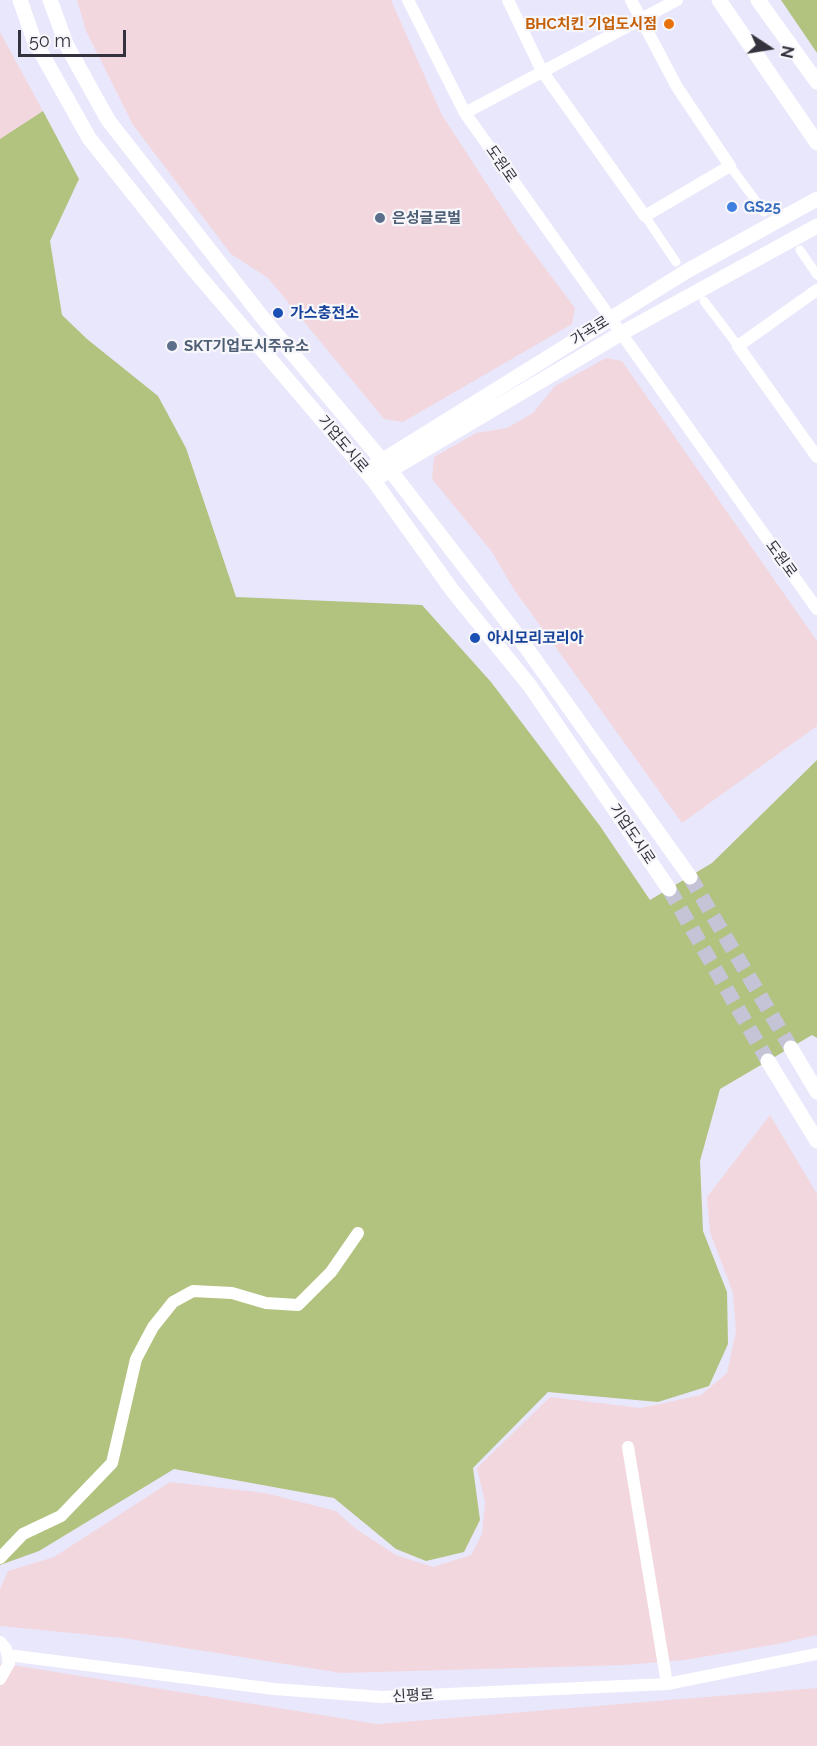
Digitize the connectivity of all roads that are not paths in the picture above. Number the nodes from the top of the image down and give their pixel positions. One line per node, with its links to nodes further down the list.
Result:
1 (20, 0): 29 (street, 기업도시로)
2 (50, 0): 28 (street, 기업도시로)
3 (408, 0): 12 (street, 도원로)
4 (508, 0): 10 (street)
5 (631, 0): 9 (street)
6 (676, 0): 9 (street)
7 (719, 0): 13 (street)
8 (758, 0): 11 (street)
9 (640, 18): 10 (street); 14 (street)
10 (542, 71): 12 (street); 17 (street)
11 (817, 82)
12 (465, 113): 24 (street, 도원로)
13 (817, 142)
14 (730, 166): 16 (street); 17 (street)
15 (817, 199): 24 (street, 가곡로)
16 (764, 212)
17 (645, 216): 20 (street)
18 (817, 226): 25 (street, 가곡로)
19 (800, 250): 21 (street)
20 (676, 262)
21 (817, 275)
22 (817, 290): 26 (street)
23 (704, 301): 26 (street)
24 (610, 319): 25 (street, 도원로); 28 (street, 가곡로)
25 (620, 334): 28 (street, 가곡로); 30 (street, 도원로)
26 (738, 345): 27 (street)
27 (817, 458)
28 (386, 465): 29 (street, 가곡로); 31 (street, 기업도시로)
29 (370, 476): 32 (street, 기업도시로)
30 (817, 609)
31 (690, 877)
32 (669, 889)
33 (791, 1048): 35 (street)
34 (768, 1061): 36 (street)
35 (817, 1092)
36 (817, 1141)
37 (358, 1233): 39 (street)
38 (628, 1447): 44 (street)
39 (0, 1558)
40 (0, 1642): 42 (street)
41 (817, 1654): 44 (street, 신평로)
42 (8, 1655): 43 (street); 44 (street, 신평로)
43 (0, 1680)
44 (667, 1684)

